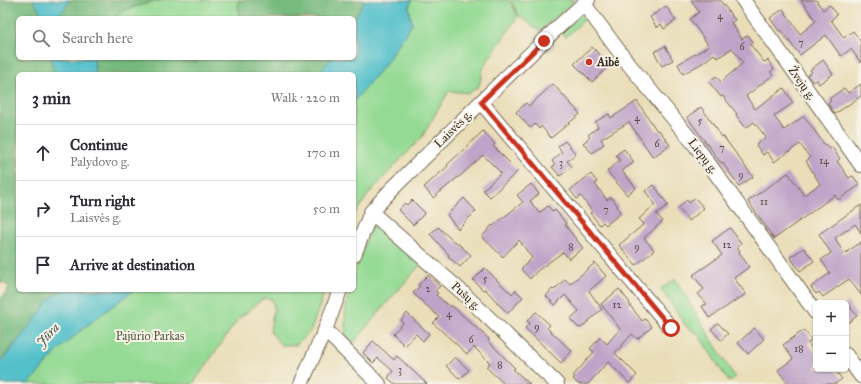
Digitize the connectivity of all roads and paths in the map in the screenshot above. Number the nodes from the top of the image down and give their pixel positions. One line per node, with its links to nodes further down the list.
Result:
1 (743, 0): 4 (street, Žvejų g.)
2 (586, 2): 3 (street, Laisvės g.); 8 (street, Liepų g.)
3 (481, 102): 5 (street, Laisvės g.); 9 (street)
4 (861, 165)
5 (371, 212): 6 (street, Laisvės g.); 15 (street, Pušų g.)
6 (356, 250)
7 (339, 292): 10 (street)
8 (813, 309)
9 (671, 328)
10 (324, 330): 13 (street); 14 (street)
11 (849, 359): 12 (street)
12 (861, 376)
13 (301, 384)
14 (379, 384)
15 (557, 384)

